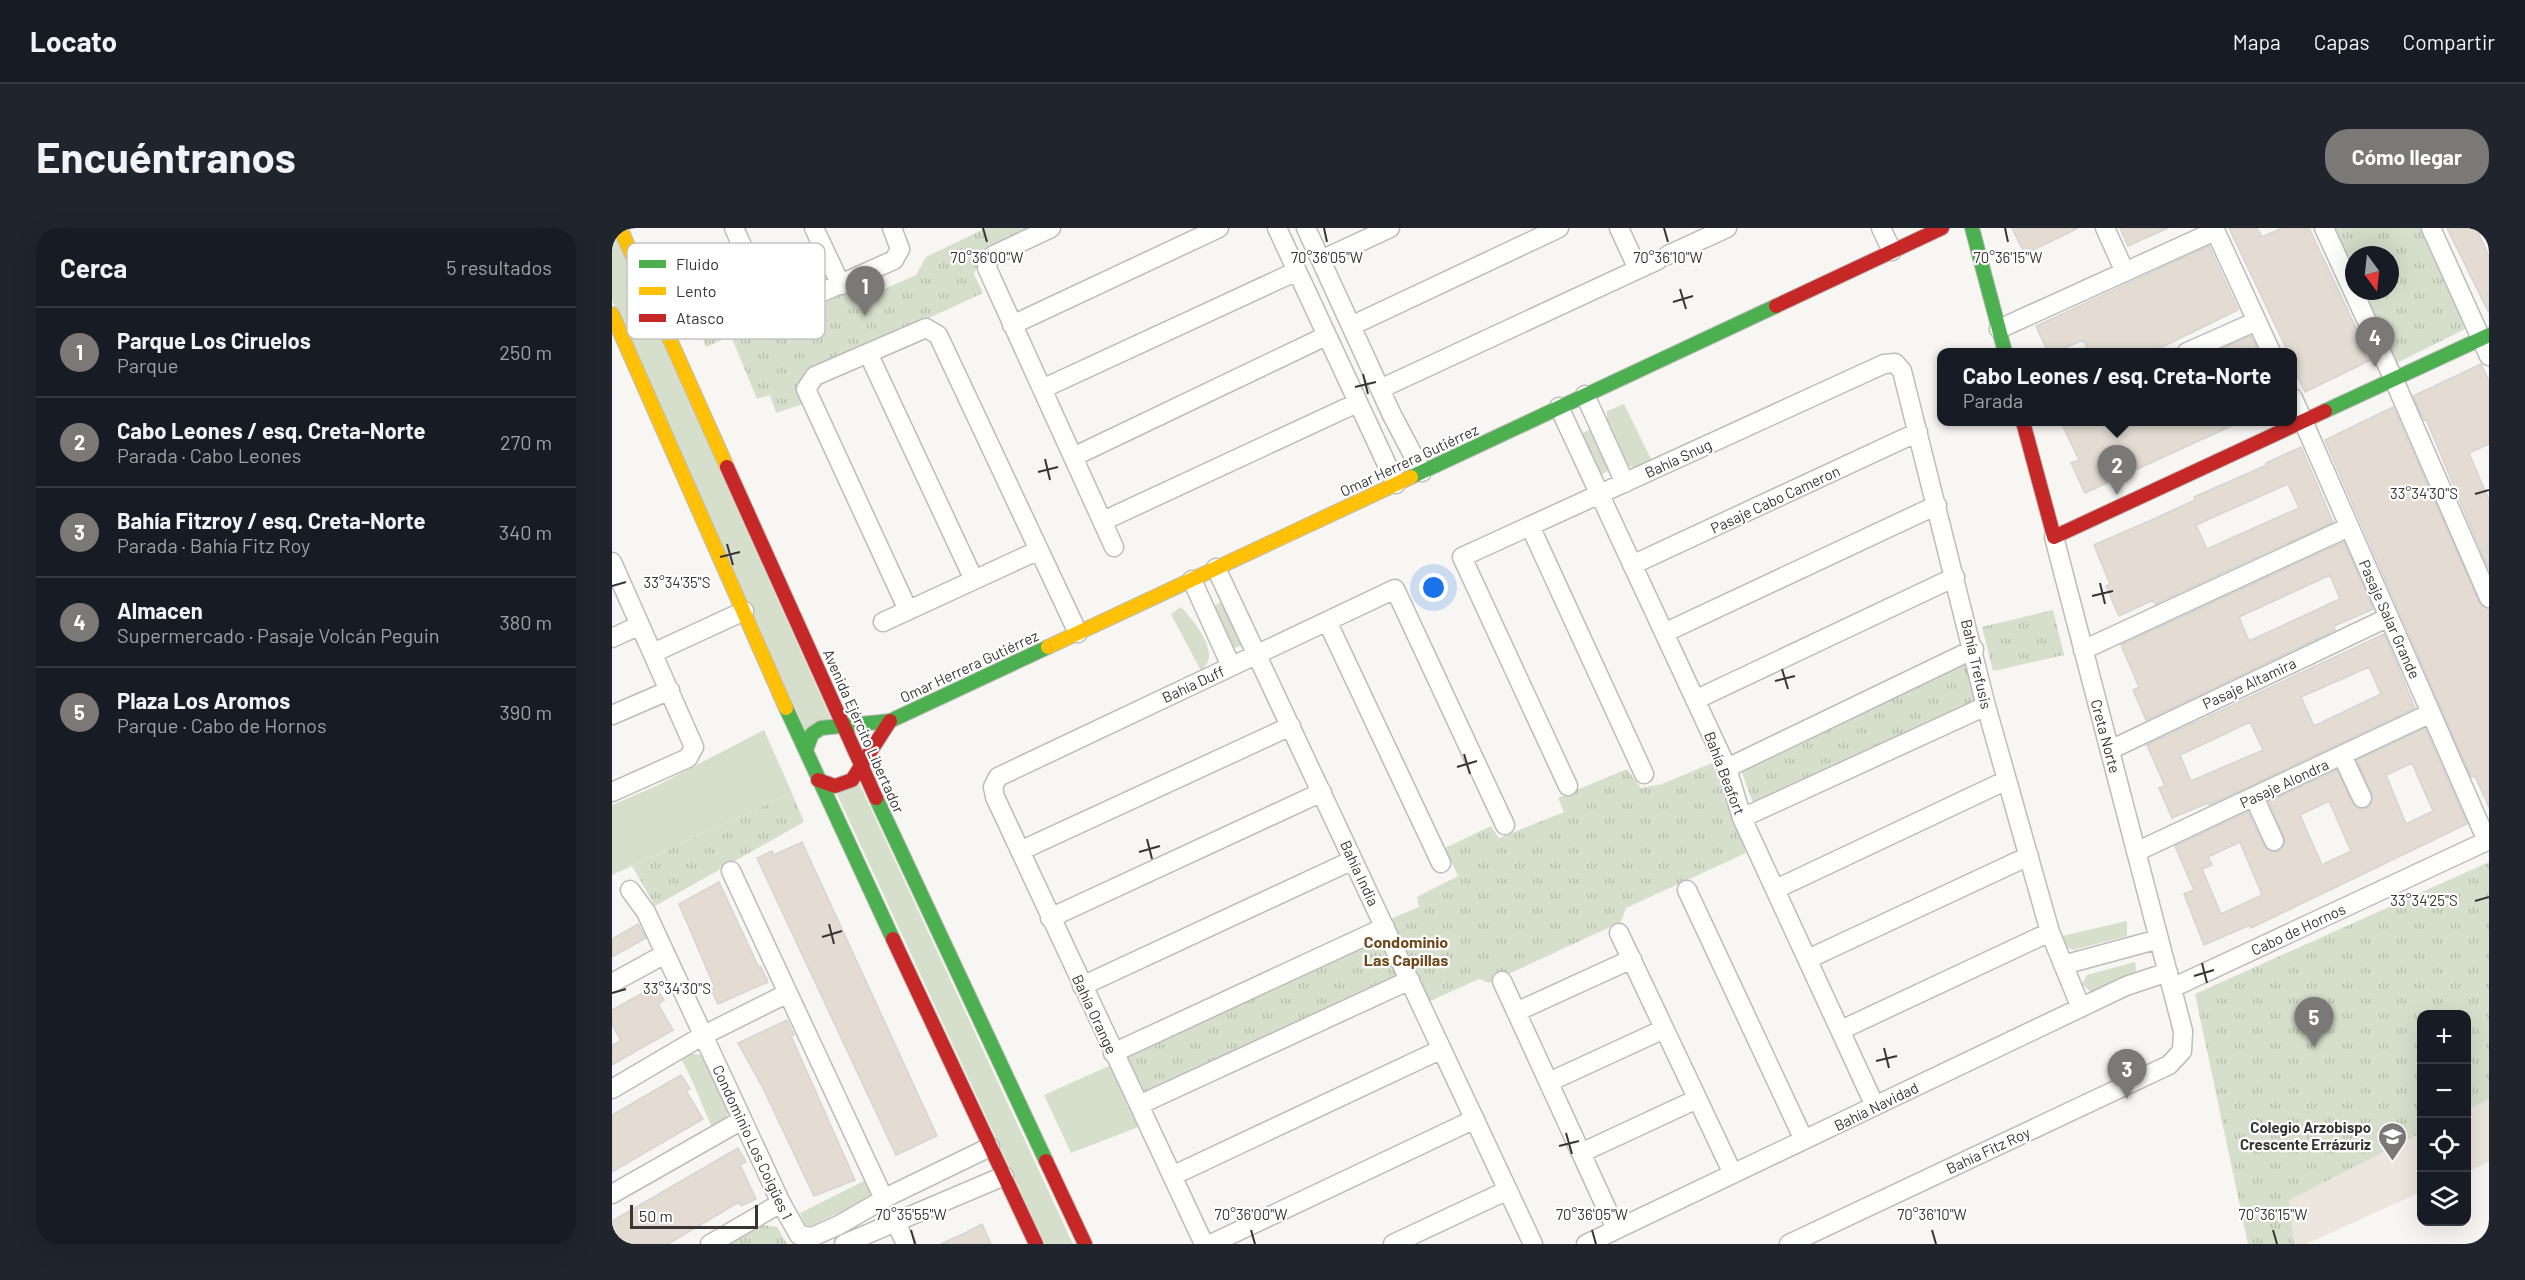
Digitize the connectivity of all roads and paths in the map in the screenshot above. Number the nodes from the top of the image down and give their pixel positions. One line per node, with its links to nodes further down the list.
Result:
1 (620, 228): 21 (main road, Avenida Ejército Libertador)
2 (734, 228): 22 (street)
3 (814, 228): 23 (street)
4 (892, 228): 30 (street)
5 (1051, 228): 34 (street)
6 (1219, 228): 34 (street)
7 (1277, 228): 28 (street)
8 (1306, 228): 26 (street)
9 (1390, 228): 26 (street)
10 (1559, 228): 35 (street)
11 (1619, 228): 27 (street)
12 (1727, 228): 20 (street)
13 (1881, 228): 25 (street)
14 (1942, 228): 25 (main road, Omar Herrera Gutiérrez)
15 (1972, 228): 36 (main road)
16 (2105, 228): 29 (street)
17 (2324, 228): 45 (street)
18 (2431, 228): 39 (street)
19 (2215, 230): 29 (street); 33 (street)
20 (1701, 233): 27 (street)
21 (627, 243)
22 (741, 243)
23 (821, 243)
24 (825, 251): 30 (street)
25 (1892, 251): 48 (main road, Omar Herrera Gutiérrez)
26 (1321, 260): 35 (street)
27 (1638, 269): 46 (street)
28 (1297, 272): 37 (street); 47 (street)
29 (2125, 272): 36 (street)
30 (841, 285): 31 (street)
31 (825, 292)
32 (612, 314): 77 (main road)
33 (2257, 321): 41 (street); 42 (street)
34 (1012, 325): 47 (street)
35 (1351, 326): 46 (street)
36 (1999, 329): 40 (main road)
37 (1326, 336): 49 (street); 57 (street)
38 (670, 339): 96 (main road, Avenida Ejército Libertador)
39 (2486, 343): 45 (main road)
40 (2004, 348)
41 (2196, 348)
42 (2269, 348)
43 (868, 353): 68 (street); 73 (street); 76 (street)
44 (1895, 363): 56 (street, Bahía Trefusis); 59 (street, Bahía Snug)
45 (2394, 380): 52 (main road); 75 (street)
46 (1380, 389): 58 (street)
47 (1042, 390): 57 (street)
48 (1585, 396): 50 (main road, Omar Herrera Gutiérrez); 59 (street)
49 (1357, 403): 60 (street); 63 (street)
50 (1559, 407): 58 (main road, Omar Herrera Gutiérrez); 61 (street, Bahía Beafort)
51 (2297, 409): 52 (street, Pasaje Salar Grande)
52 (2303, 422): 53 (main road); 65 (street, Pasaje Salar Grande)
53 (2297, 425)
54 (2029, 426): 66 (main road, Creta Norte)
55 (2294, 426): 66 (main road)
56 (1918, 432): 62 (street, Bahía Trefusis); 70 (street, Pasaje Cabo Cameron)
57 (1073, 457): 63 (street)
58 (1422, 472): 60 (main road, Omar Herrera Gutiérrez)
59 (1625, 483): 61 (street, Bahía Snug)
60 (1396, 484): 71 (main road, Omar Herrera Gutiérrez)
61 (1599, 494): 64 (street, Bahía Snug); 70 (street, Bahía Beafort)
62 (1937, 505): 72 (street, Bahía Trefusis); 83 (street)
63 (1103, 521): 67 (street)
64 (1530, 526): 103 (street); 107 (street, Bahía Snug)
65 (2349, 527): 78 (street, Pasaje Salar Grande); 86 (street)
66 (2054, 537): 86 (street, Creta Norte)
67 (1114, 547)
68 (1037, 551): 73 (street); 82 (street)
69 (612, 562): 81 (street)
70 (1632, 566): 83 (street, Bahía Beafort)
71 (1216, 568): 74 (main road, Omar Herrera Gutiérrez); 88 (street, Bahía India)
72 (1956, 577): 85 (street, Bahía Trefusis); 91 (street)
73 (974, 580): 76 (street)
74 (1192, 580): 82 (main road, Omar Herrera Gutiérrez); 89 (street)
75 (2489, 598)
76 (908, 610): 80 (street)
77 (744, 611): 87 (street); 98 (main road)
78 (2389, 617): 93 (street, Pasaje Salar Grande); 99 (street, Pasaje Altamira)
79 (1327, 621): 88 (street, Bahía Duff); 113 (street, Bahía Duff); 120 (street)
80 (883, 622)
81 (640, 625): 84 (street); 87 (street)
82 (1078, 633): 95 (main road, Omar Herrera Gutiérrez)
83 (1664, 633): 91 (street, Bahía Beafort)
84 (612, 638)
85 (1974, 649): 92 (street, Bahía Trefusis); 102 (street)
86 (2083, 650): 99 (street, Creta Norte)
87 (653, 653): 90 (street)
88 (1257, 654): 89 (street, Bahía Duff); 97 (street, Bahía India)
89 (1231, 666): 106 (street, Bahía Duff)
90 (670, 690): 94 (street); 108 (street)
91 (1695, 700): 102 (street, Bahía Beafort)
92 (1986, 706): 105 (street, Bahía Trefusis); 112 (street)
93 (2431, 713): 100 (street, Pasaje Alondra); 114 (street, Pasaje Salar Grande)
94 (612, 715)
95 (890, 721): 96 (main road, Omar Herrera Gutiérrez); 101 (main road, Omar Herrera Gutiérrez)
96 (845, 726): 98 (main road, Omar Herrera Gutiérrez); 101 (main road, Avenida Ejército Libertador)
97 (1290, 726): 109 (street, Bahía India); 116 (street)
98 (806, 750): 104 (main road)
99 (2110, 750): 117 (street, Creta Norte)
100 (2342, 755): 110 (street, Pasaje Alondra); 111 (street)
101 (860, 764): 104 (main road, Omar Herrera Gutiérrez); 171 (main road, Avenida Ejército Libertador)
102 (1727, 768): 112 (street, Bahía Beafort)
103 (1644, 774)
104 (819, 780): 156 (main road)
105 (2007, 780): 118 (street, Bahía Trefusis); 122 (street)
106 (994, 782): 116 (street, Bahía Orange)
107 (1568, 786)
108 (612, 792)
109 (1322, 792): 119 (street, Bahía India); 125 (street)
110 (2254, 797): 115 (street); 117 (street, Pasaje Alondra)
111 (2362, 798)
112 (1742, 818): 122 (street, Bahía Beafort)
113 (1504, 825)
114 (2488, 840): 135 (street, Cabo de Hornos)
115 (2274, 841)
116 (1020, 851): 125 (street, Bahía Orange)
117 (2136, 852): 129 (street, Creta Norte)
118 (2029, 856): 127 (street, Bahía Trefusis); 132 (street)
119 (1353, 860): 126 (street, Bahía India); 138 (street)
120 (1441, 863)
121 (731, 871): 139 (street)
122 (1776, 889): 132 (street, Bahía Beafort)
123 (630, 890): 130 (street, Condominio Los Coigües 1)
124 (1687, 890): 155 (street)
125 (1050, 918): 138 (street, Bahía Orange)
126 (1384, 927): 134 (street, Bahía India); 147 (street)
127 (2050, 932): 133 (street, Bahía Trefusis); 143 (street)
128 (1619, 933): 131 (street)
129 (2159, 939): 133 (street); 135 (street, Creta Norte)
130 (664, 954): 137 (street); 144 (street, Condominio Los Coigües 1)
131 (1632, 959): 141 (street); 142 (street)
132 (1808, 959): 143 (street, Bahía Beafort)
133 (2063, 965): 140 (street, Bahía Trefusis)
134 (1410, 980): 145 (street, Bahía India); 151 (street)
135 (2170, 980): 140 (street, Bahía Navidad); 146 (street, Creta Norte)
136 (1502, 981): 141 (street)
137 (612, 983)
138 (1082, 986): 147 (street, Bahía Orange)
139 (788, 993): 144 (street); 163 (street)
140 (2080, 1008): 152 (street, Bahía Navidad)
141 (1516, 1012): 148 (street)
142 (1664, 1029): 148 (street); 150 (street)
143 (1840, 1030): 152 (street, Bahía Beafort)
144 (702, 1036): 149 (street); 154 (street, Condominio Los Coigües 1)
145 (1442, 1049): 153 (street, Bahía India); 160 (street)
146 (2182, 1051): 177 (street, Bahía Fitz Roy)
147 (1113, 1053): 151 (street, Bahía Orange)
148 (1549, 1082): 157 (street)
149 (612, 1089)
150 (1697, 1099): 157 (street); 158 (street)
151 (1139, 1105): 160 (street, Bahía Orange)
152 (1875, 1106): 155 (street, Bahía Navidad)
153 (1475, 1119): 161 (street, Bahía India); 173 (street)
154 (742, 1120): 162 (street); 164 (street, Condominio Los Coigües 1)
155 (1804, 1140): 158 (street, Bahía Navidad)
156 (990, 1147): 159 (main road); 163 (street, Condominio Los Coigües 1)
157 (1581, 1153): 166 (street)
158 (1732, 1174): 166 (street, Bahía Navidad)
159 (1004, 1176): 165 (street); 170 (main road)
160 (1172, 1176): 172 (street, Bahía Orange)
161 (1508, 1190): 174 (street); 175 (street, Bahía India)
162 (612, 1194)
163 (884, 1199): 164 (street, Condominio Los Coigües 1)
164 (781, 1203): 167 (street)
165 (896, 1223): 168 (street); 169 (street)
166 (1616, 1229): 176 (street, Bahía Navidad)
167 (710, 1244)
168 (844, 1244)
169 (906, 1244)
170 (1036, 1244)
171 (1085, 1244)
172 (1204, 1244)
173 (1211, 1244)
174 (1393, 1244)
175 (1533, 1244)
176 (1586, 1244)
177 (1789, 1244)

